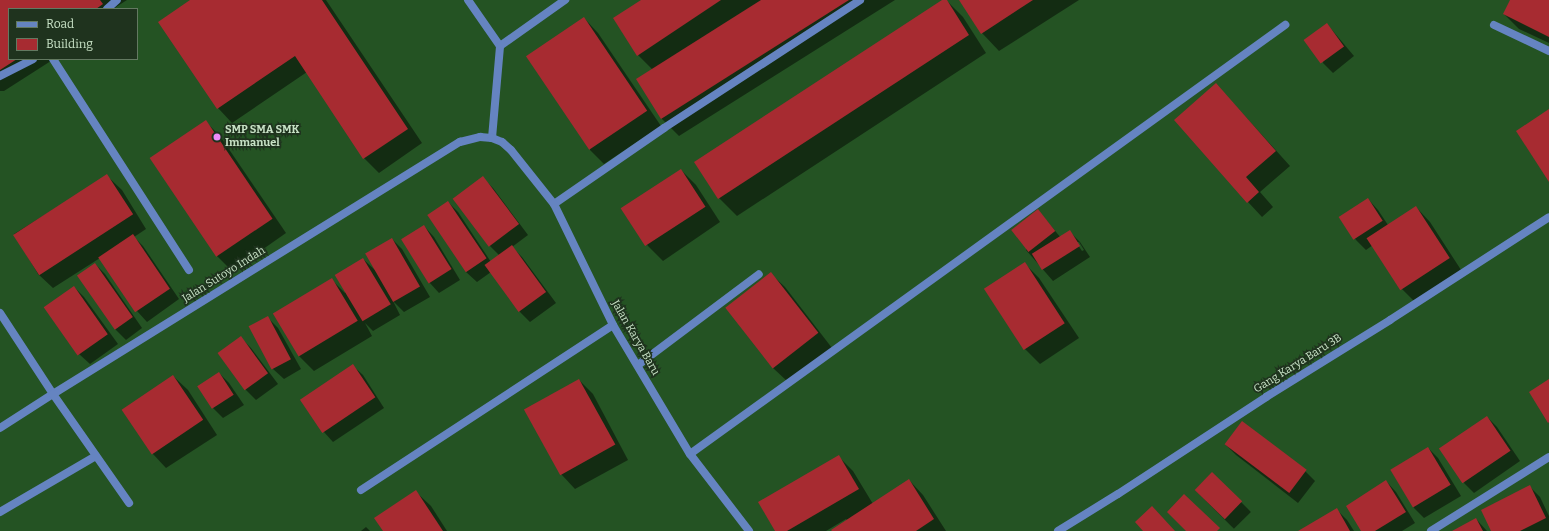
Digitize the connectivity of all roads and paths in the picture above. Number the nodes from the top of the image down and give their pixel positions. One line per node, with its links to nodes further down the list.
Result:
1 (117, 0): 5 (street)
2 (468, 0): 8 (street)
3 (565, 0): 8 (street)
4 (860, 0): 14 (street)
5 (108, 8)
6 (1285, 25): 23 (street)
7 (1494, 25): 9 (street)
8 (500, 46): 13 (street)
9 (1549, 51)
10 (30, 60): 12 (street)
11 (54, 60): 16 (street)
12 (0, 76)
13 (492, 138): 14 (street, Jalan Karya Baru); 21 (street, Jalan Sutoyo Indah)
14 (554, 204): 19 (street, Jalan Karya Baru)
15 (1549, 217): 30 (street, Gang Karya Baru 3B)
16 (189, 270)
17 (759, 274): 20 (street)
18 (0, 312): 21 (street)
19 (613, 325): 20 (street, Jalan Karya Baru); 26 (street)
20 (638, 365): 23 (street, Jalan Karya Baru)
21 (53, 394): 22 (street, Jalan Sutoyo Indah); 24 (street)
22 (0, 428)
23 (690, 454): 29 (street, Jalan Karya Baru)
24 (96, 456): 27 (street); 28 (street)
25 (1549, 457): 31 (street)
26 (362, 490)
27 (129, 503)
28 (0, 512)
29 (749, 531)
30 (1058, 531)
31 (1431, 531)

